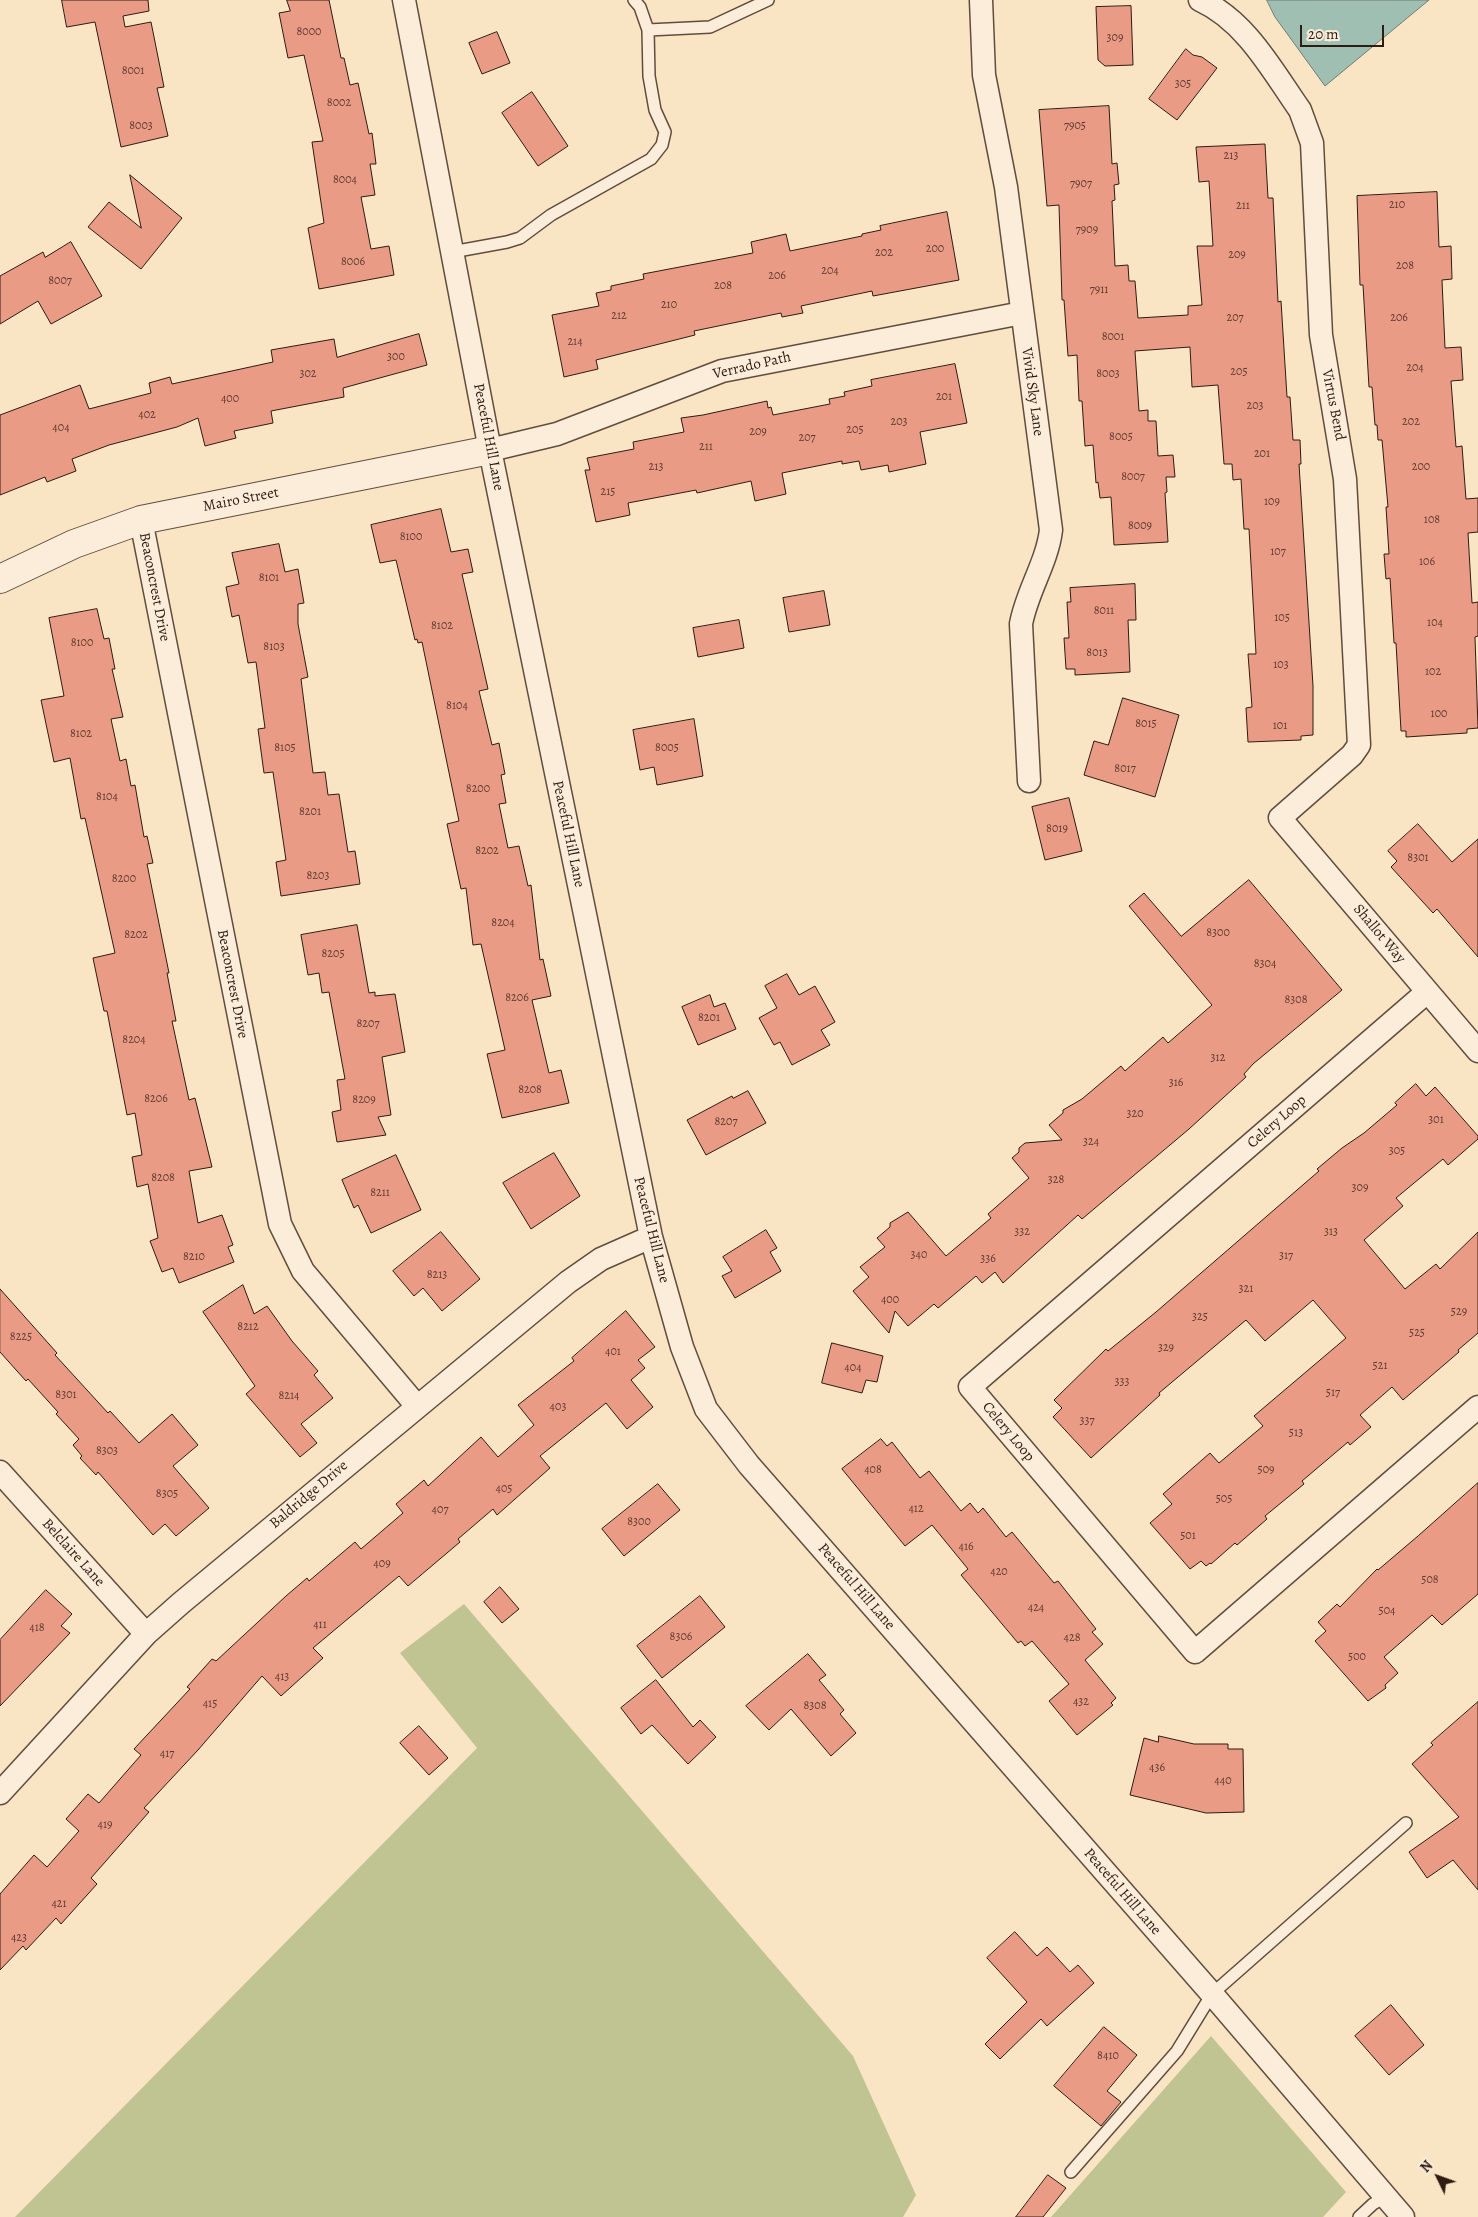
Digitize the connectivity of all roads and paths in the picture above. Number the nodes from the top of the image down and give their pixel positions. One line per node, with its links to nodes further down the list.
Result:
1 (404, 0): 7 (street, Peaceful Hill Lane)
2 (634, 0): 6 (lane)
3 (768, 0): 6 (lane)
4 (981, 0): 8 (street, Vivid Sky Lane)
5 (1200, 0): 13 (street, Virtus Bend)
6 (648, 30): 7 (lane)
7 (452, 252): 9 (street, Peaceful Hill Lane)
8 (1022, 313): 9 (street, Verrado Path); 12 (street, Vivid Sky Lane)
9 (490, 450): 10 (street, Mairo Street); 16 (street, Peaceful Hill Lane)
10 (141, 520): 11 (street, Mairo Street); 17 (street, Beaconcrest Drive)
11 (0, 578)
12 (1029, 781)
13 (1280, 818): 14 (street, Shallot Way)
14 (1427, 992): 15 (street, Shallot Way); 18 (street, Celery Loop)
15 (1478, 1051)
16 (650, 1237): 17 (street, Baldridge Drive); 23 (street, Peaceful Hill Lane)
17 (416, 1405): 20 (street, Baldridge Drive)
18 (1478, 1407)
19 (0, 1472): 20 (street, Belclaire Lane)
20 (146, 1634): 21 (street, Baldridge Drive)
21 (0, 1793)
22 (1406, 1823): 23 (lane)
23 (1212, 1994): 24 (lane); 25 (street, Peaceful Hill Lane)
24 (1071, 2172)
25 (1386, 2197): 26 (lane); 27 (street, Peaceful Hill Lane)
26 (1359, 2217)
27 (1403, 2217)

